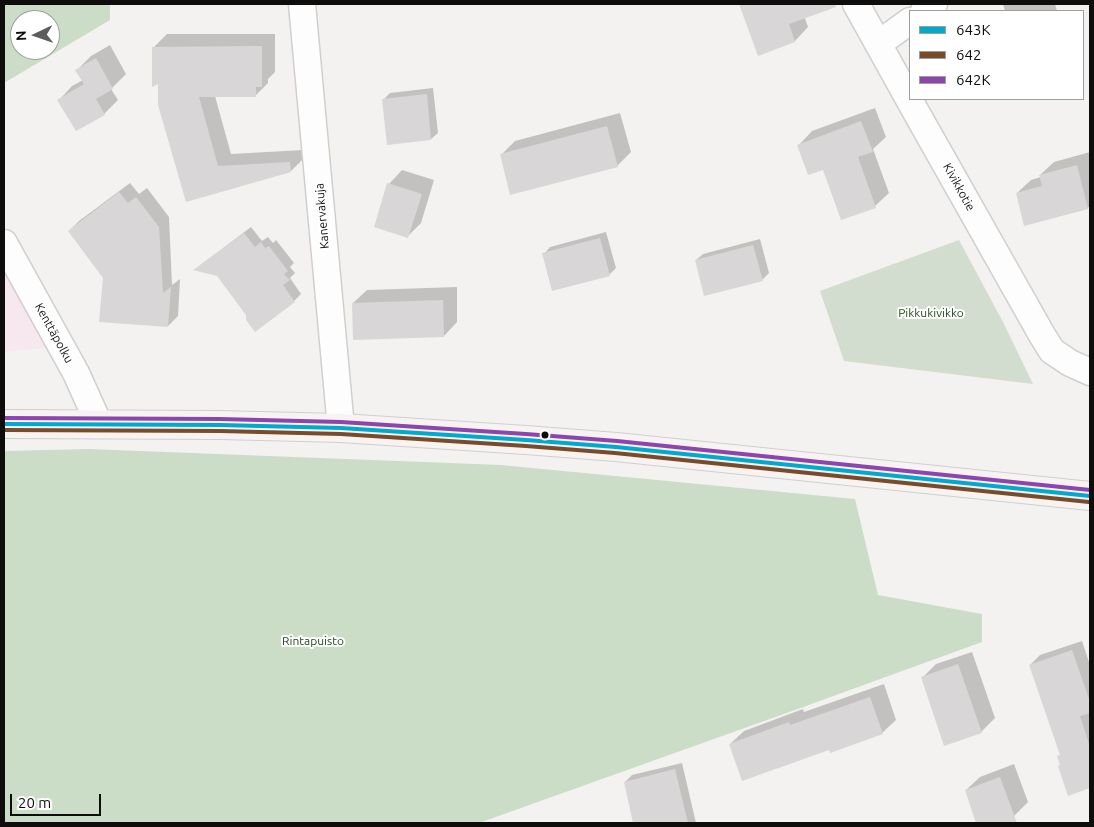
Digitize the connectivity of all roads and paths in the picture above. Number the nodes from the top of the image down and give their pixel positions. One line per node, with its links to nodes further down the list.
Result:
1 (302, 4): 11 (street, Kanervakuja)
2 (856, 4): 4 (street, Kivikkotie)
3 (909, 22): 4 (street)
4 (878, 44): 5 (street, Kivikkotie)
5 (909, 99)
6 (910, 100): 8 (street, Kivikkotie)
7 (4, 243): 10 (street, Kenttäpolku)
8 (1080, 368)
9 (4, 424): 10 (main road)
10 (99, 424): 11 (main road)
11 (341, 428): 12 (main road)
12 (1090, 496)

